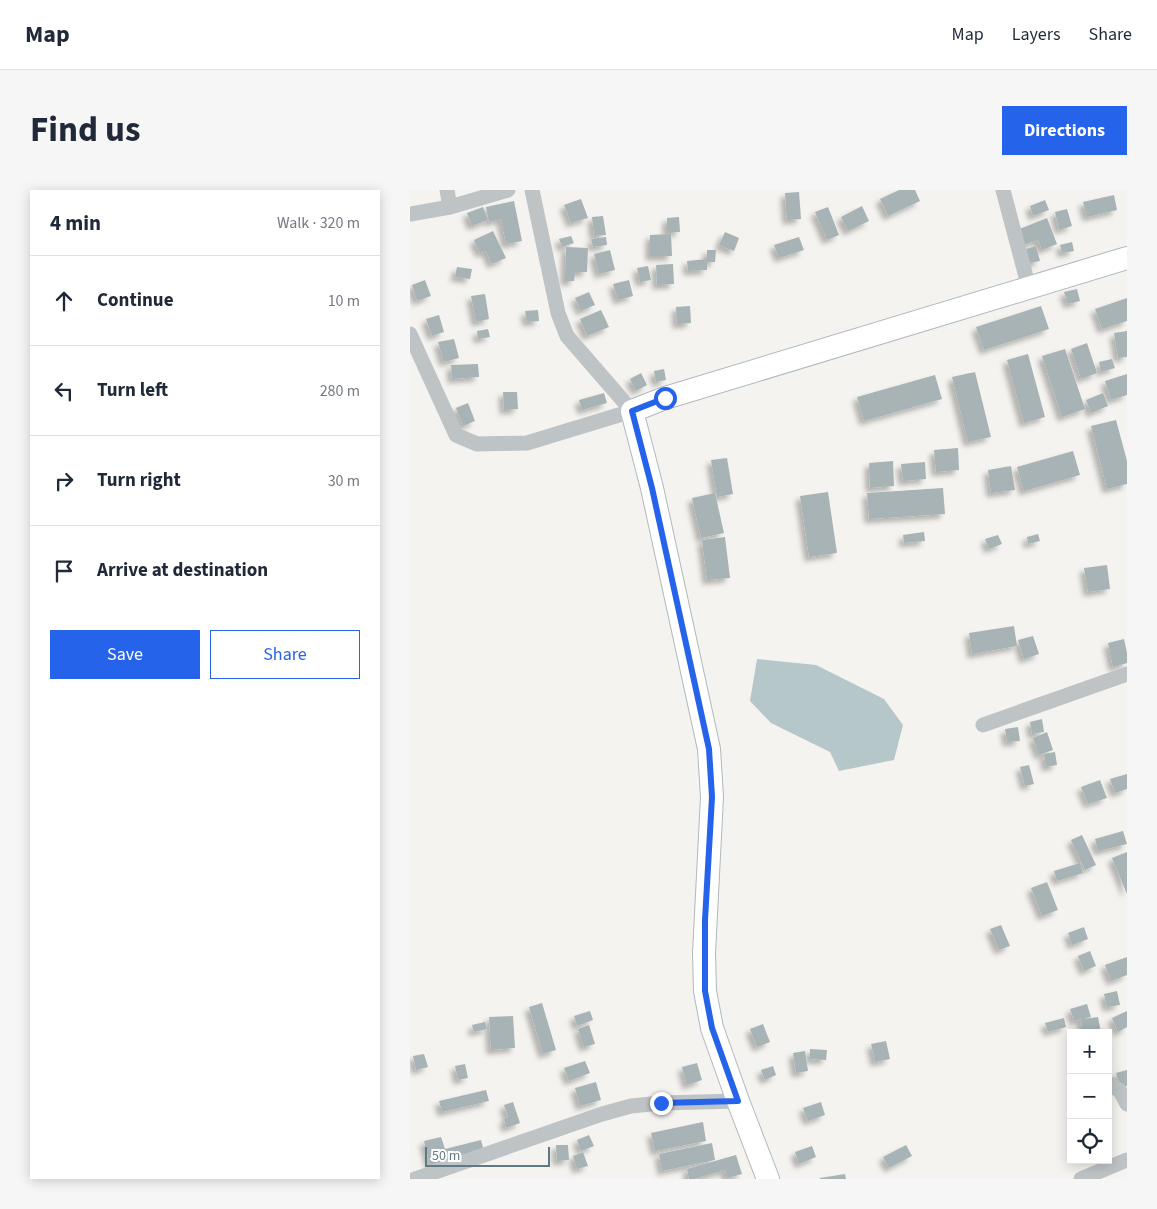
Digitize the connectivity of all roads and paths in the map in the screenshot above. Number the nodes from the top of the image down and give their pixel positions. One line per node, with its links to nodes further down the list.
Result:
1 (447, 190): 5 (street)
2 (508, 190): 5 (street)
3 (532, 190): 10 (street)
4 (1003, 190): 8 (street)
5 (450, 206): 6 (street)
6 (410, 214)
7 (1127, 258): 8 (street)
8 (1029, 288): 10 (street)
9 (410, 334): 10 (street)
10 (632, 411): 14 (street)
11 (1127, 674): 12 (street)
12 (983, 725)
13 (1112, 1086): 15 (street)
14 (738, 1101): 17 (street); 18 (street)
15 (1127, 1104)
16 (1127, 1160): 19 (street)
17 (415, 1179)
18 (768, 1179)
19 (1081, 1179)

